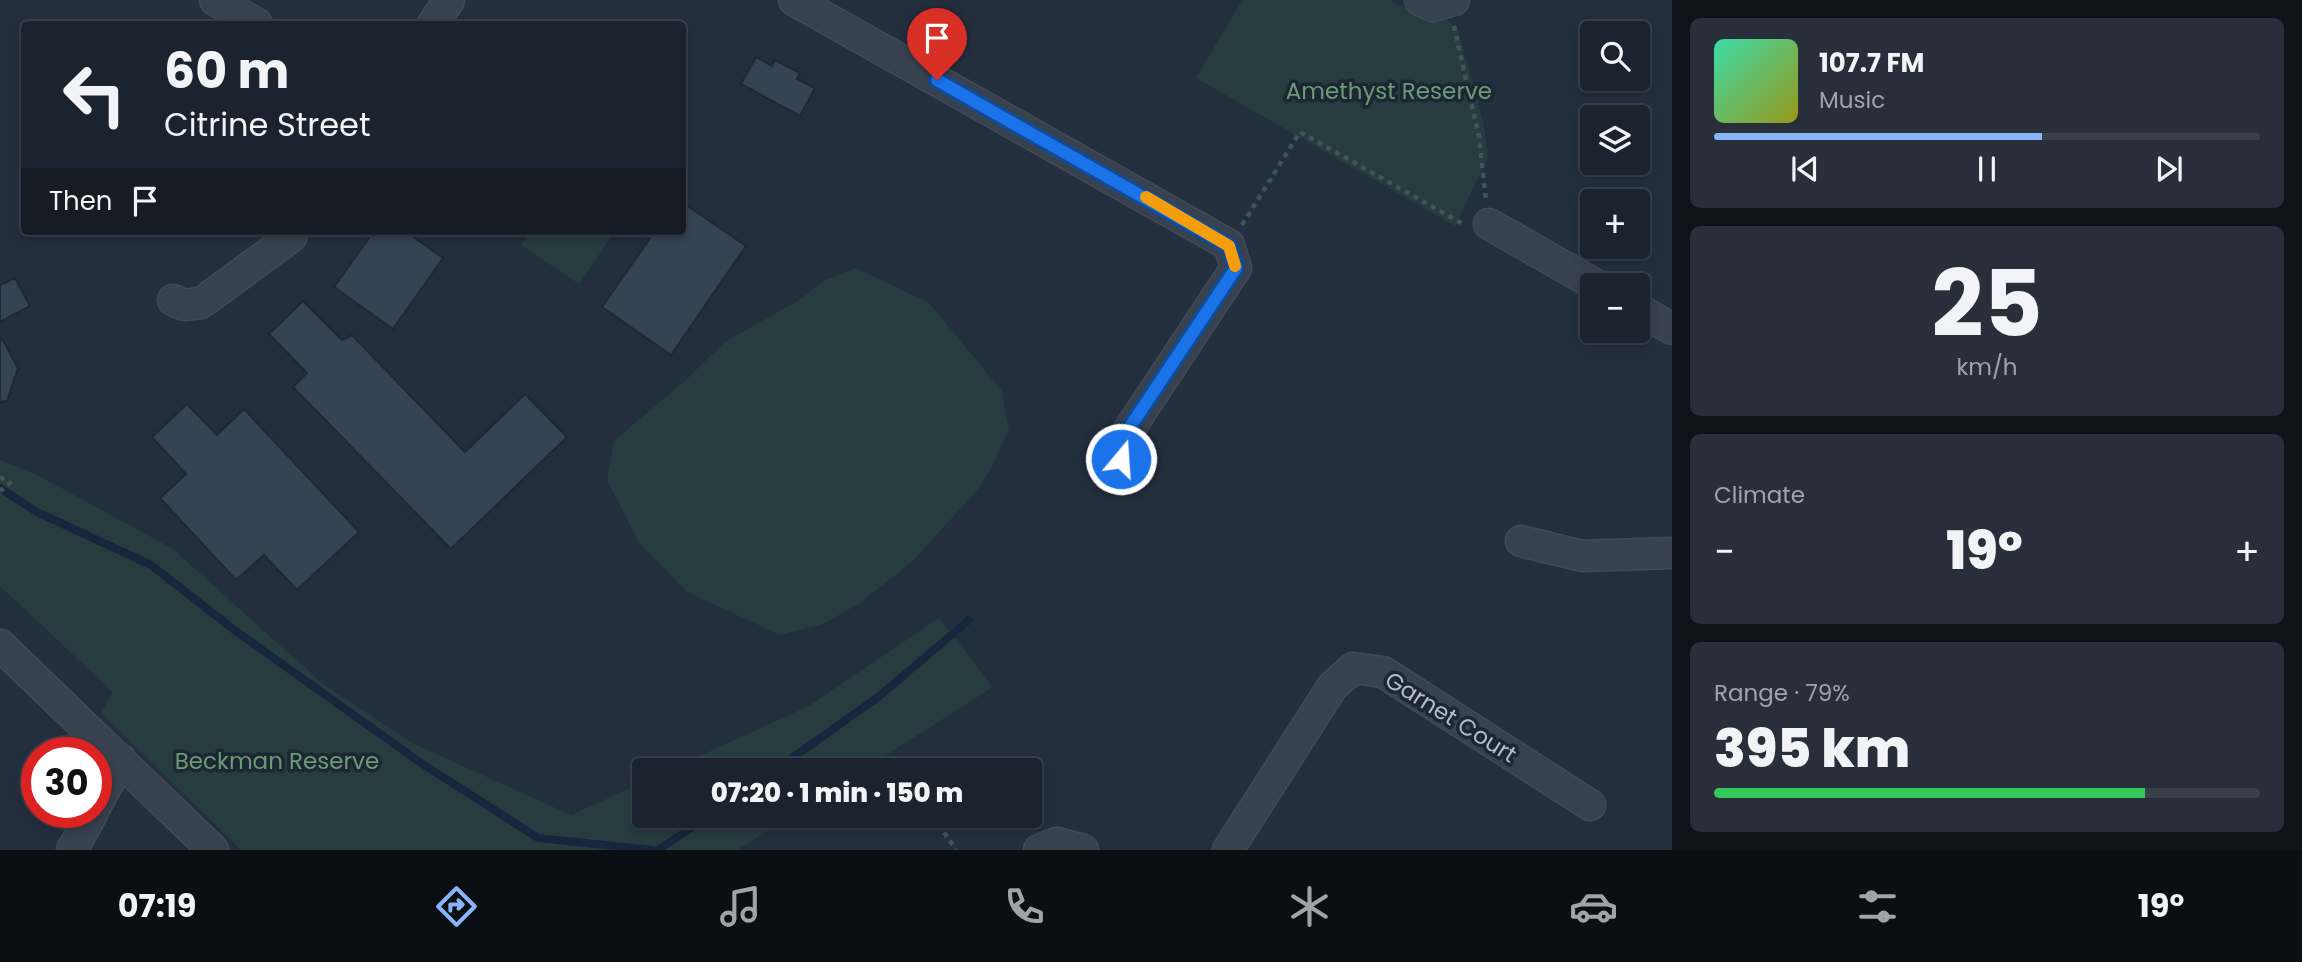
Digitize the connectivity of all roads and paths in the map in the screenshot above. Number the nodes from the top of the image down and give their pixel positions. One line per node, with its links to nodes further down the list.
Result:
1 (215, 0): 5 (street)
2 (449, 0): 6 (street)
3 (794, 0): 9 (street)
4 (1441, 1): 7 (path)
5 (252, 21)
6 (435, 21)
7 (1489, 224): 9 (path); 10 (street)
8 (291, 237): 11 (street)
9 (1229, 246): 14 (street)
10 (1580, 276)
11 (173, 300)
12 (1650, 316): 13 (street)
13 (1672, 329)
14 (1120, 475)
15 (0, 477): 16 (path)
16 (0, 491)
17 (1521, 541): 18 (street)
18 (1672, 553)
19 (0, 645): 20 (street)
20 (121, 760): 21 (street); 26 (street)
21 (112, 776)
22 (1590, 805): 30 (street, Garnet Court)
23 (84, 828): 25 (street)
24 (941, 828): 27 (path)
25 (72, 850)
26 (213, 850)
27 (956, 850)
28 (1039, 850): 29 (street)
29 (1083, 850)
30 (1228, 850)

